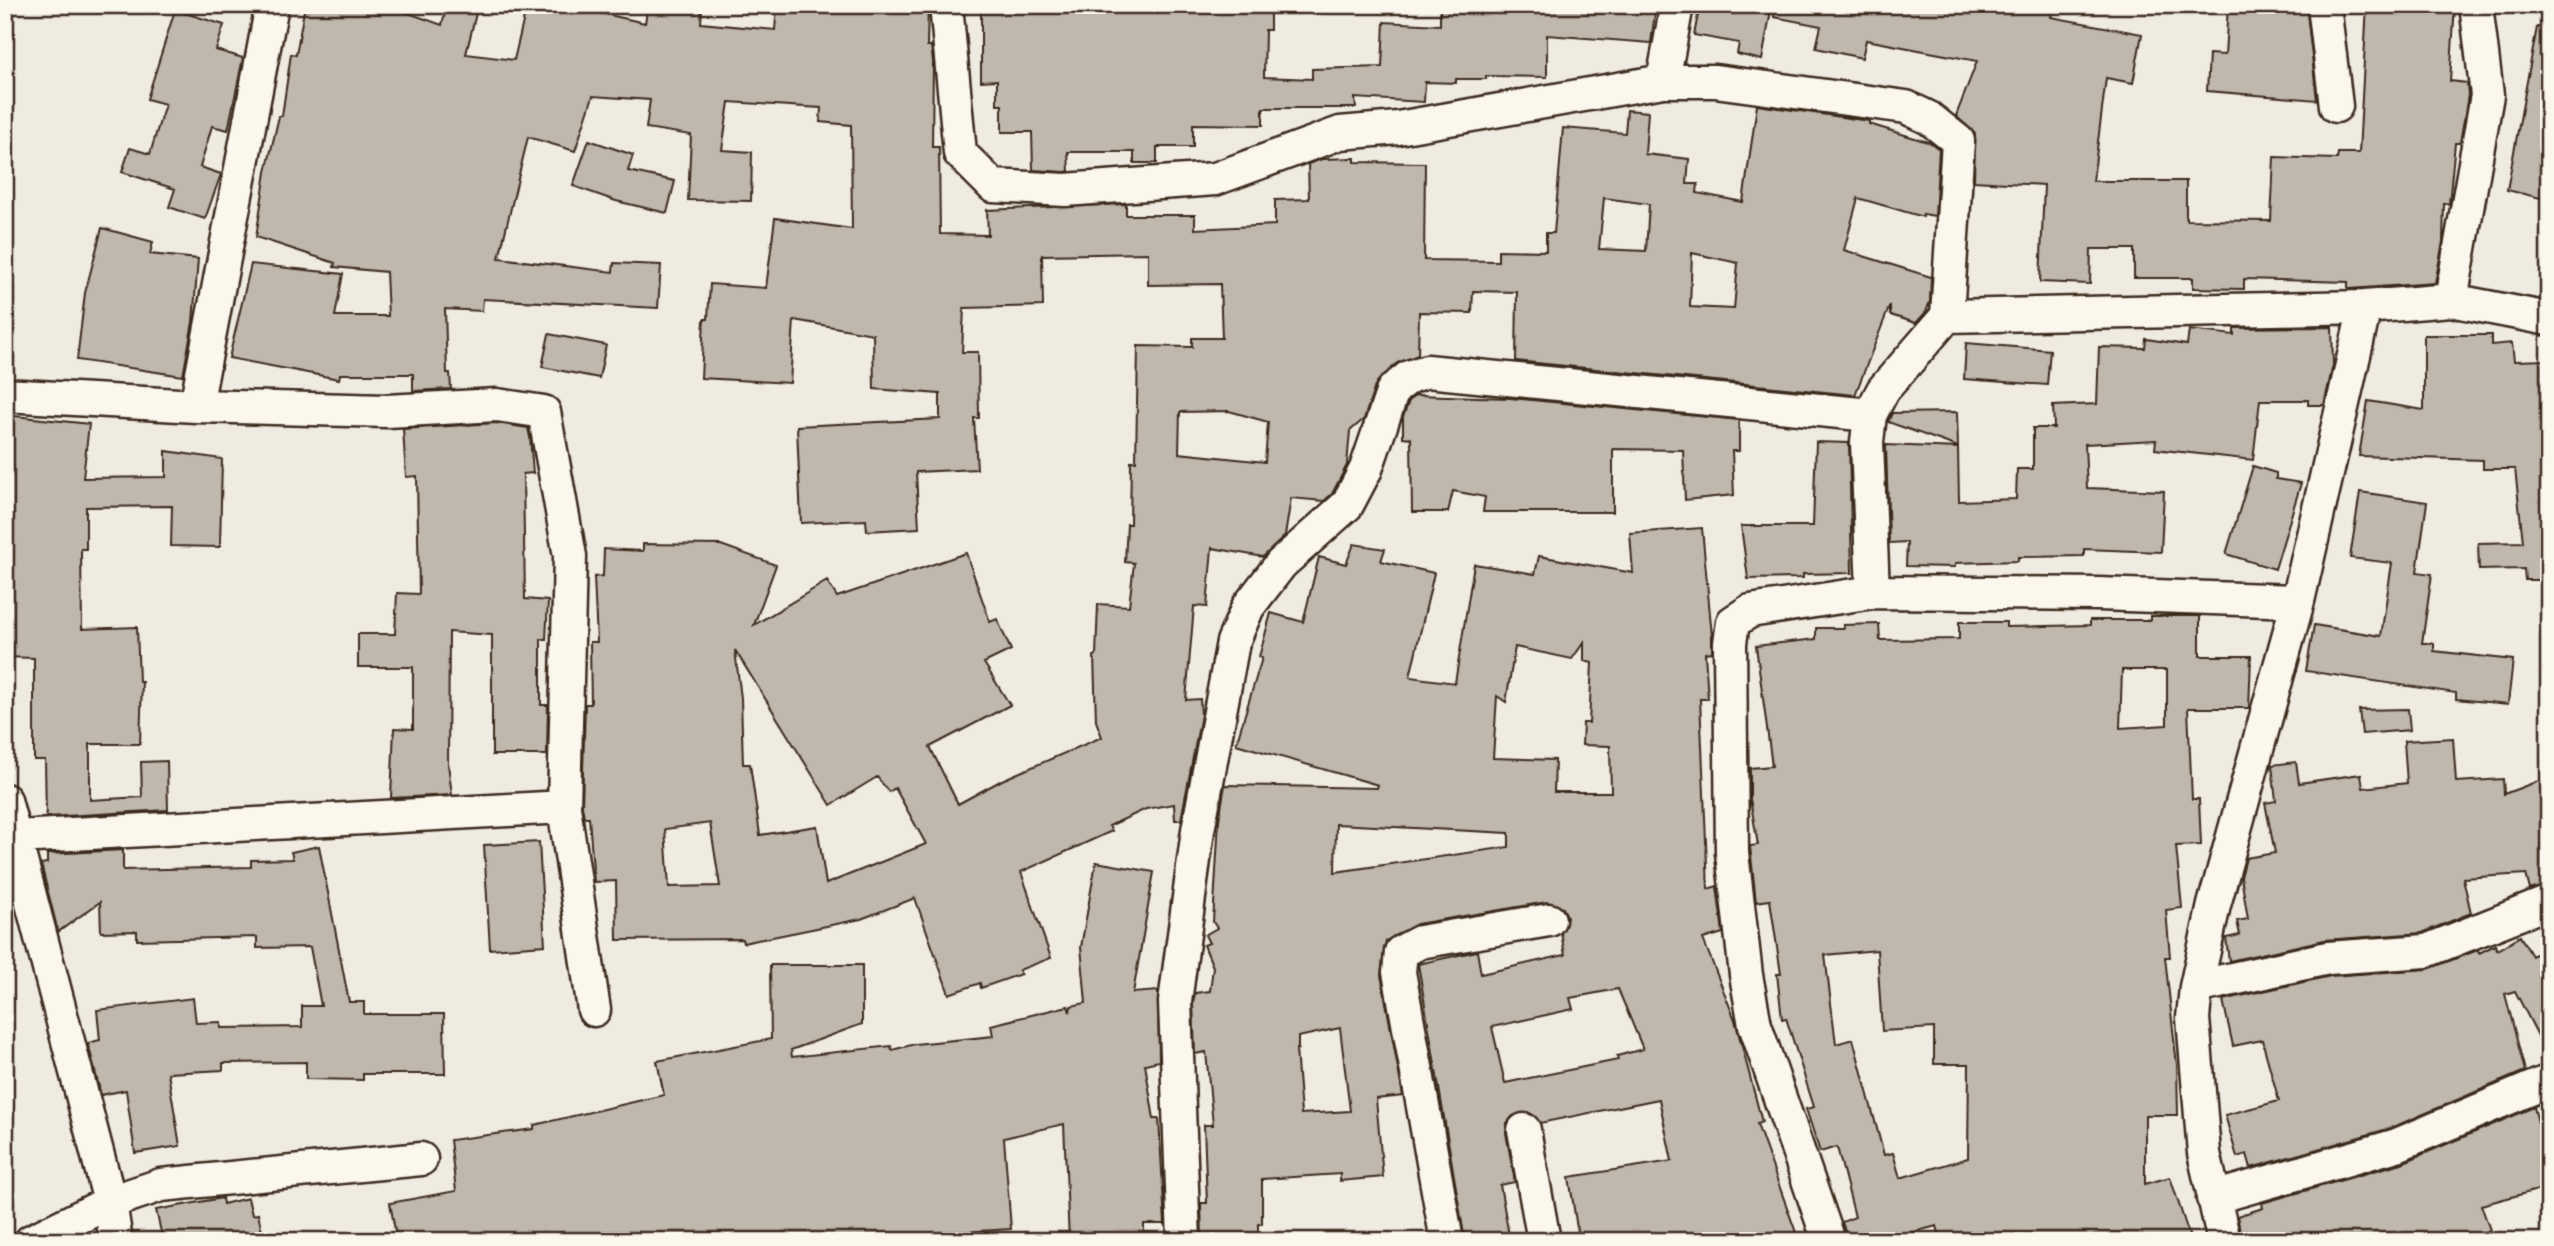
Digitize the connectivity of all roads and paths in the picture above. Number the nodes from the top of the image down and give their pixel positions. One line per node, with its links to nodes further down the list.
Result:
1 (272, 5): 13 (street)
2 (946, 5): 6 (street)
3 (1677, 5): 6 (street)
4 (2324, 5): 7 (street)
5 (2476, 5): 8 (street)
6 (1663, 81): 10 (street)
7 (2336, 106)
8 (2451, 300): 9 (street); 11 (street)
9 (2365, 307): 10 (street); 16 (street)
10 (1948, 317): 14 (street)
11 (2549, 319)
12 (5, 395): 13 (street)
13 (196, 406): 18 (street)
14 (1870, 415): 15 (street); 32 (street)
15 (1873, 592): 16 (street); 35 (street)
16 (2298, 601): 23 (street)
17 (5, 800): 19 (street)
18 (564, 807): 19 (street); 24 (street)
19 (17, 837): 20 (street)
20 (16, 891): 29 (street)
21 (2549, 902): 23 (street)
22 (1549, 920): 33 (street)
23 (2196, 987): 28 (street)
24 (594, 1010)
25 (2548, 1082): 28 (street)
26 (1524, 1130): 34 (street)
27 (421, 1158): 29 (street)
28 (2213, 1198): 36 (street)
29 (110, 1202): 30 (street); 31 (street)
30 (31, 1241)
31 (116, 1241)
32 (1184, 1241)
33 (1447, 1241)
34 (1544, 1241)
35 (1829, 1241)
36 (2224, 1241)

